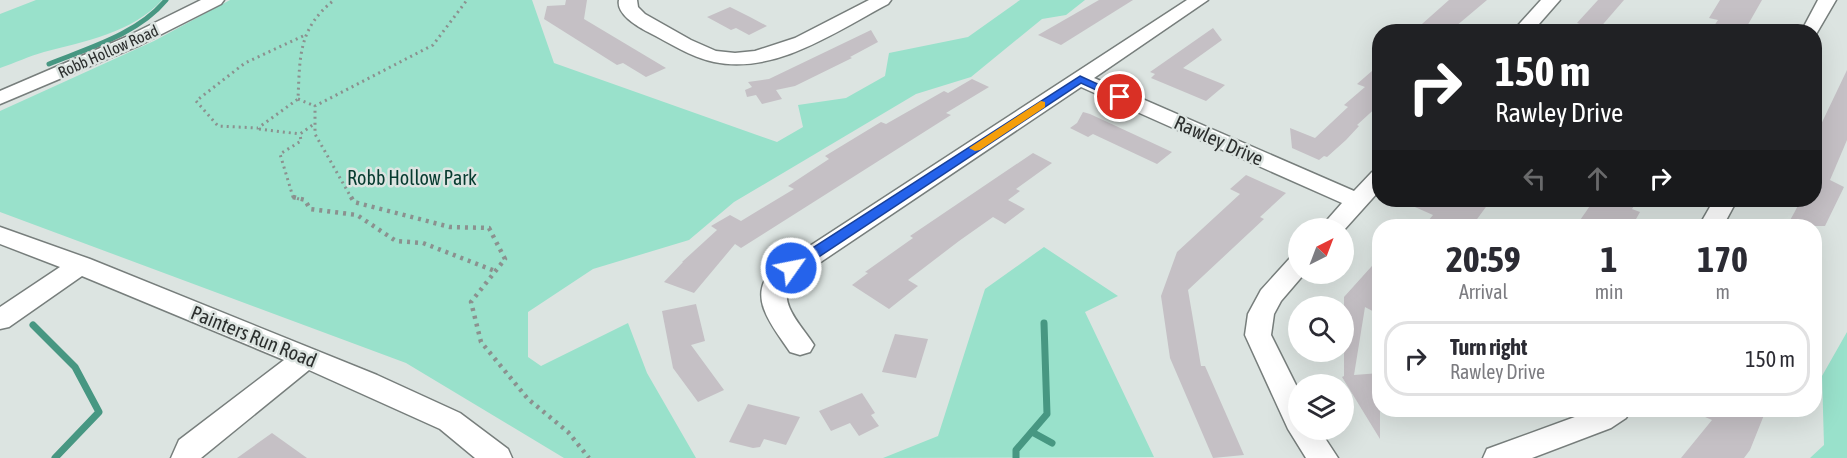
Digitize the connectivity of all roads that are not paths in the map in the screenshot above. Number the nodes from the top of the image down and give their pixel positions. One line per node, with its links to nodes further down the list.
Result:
1 (215, 0): 10 (street, Robb Hollow Road)
2 (628, 0): 3 (street)
3 (882, 0)
4 (1199, 0): 9 (street)
5 (1551, 0): 7 (street)
6 (1827, 0): 8 (street)
7 (1528, 24)
8 (1814, 24)
9 (1080, 79): 12 (street, Rawley Drive); 18 (street)
10 (0, 98)
11 (1372, 185): 12 (street)
12 (1357, 201): 13 (street)
13 (1341, 218)
14 (0, 235): 15 (street, Painters Run Road)
15 (81, 265): 17 (street); 19 (street, Painters Run Road)
16 (1288, 276): 20 (street)
17 (0, 320)
18 (800, 345)
19 (307, 357): 23 (street); 24 (street, Painters Run Road)
20 (1288, 398)
21 (1606, 417): 26 (street)
22 (1311, 440): 25 (street)
23 (186, 458)
24 (497, 458)
25 (1323, 458)
26 (1498, 458)

